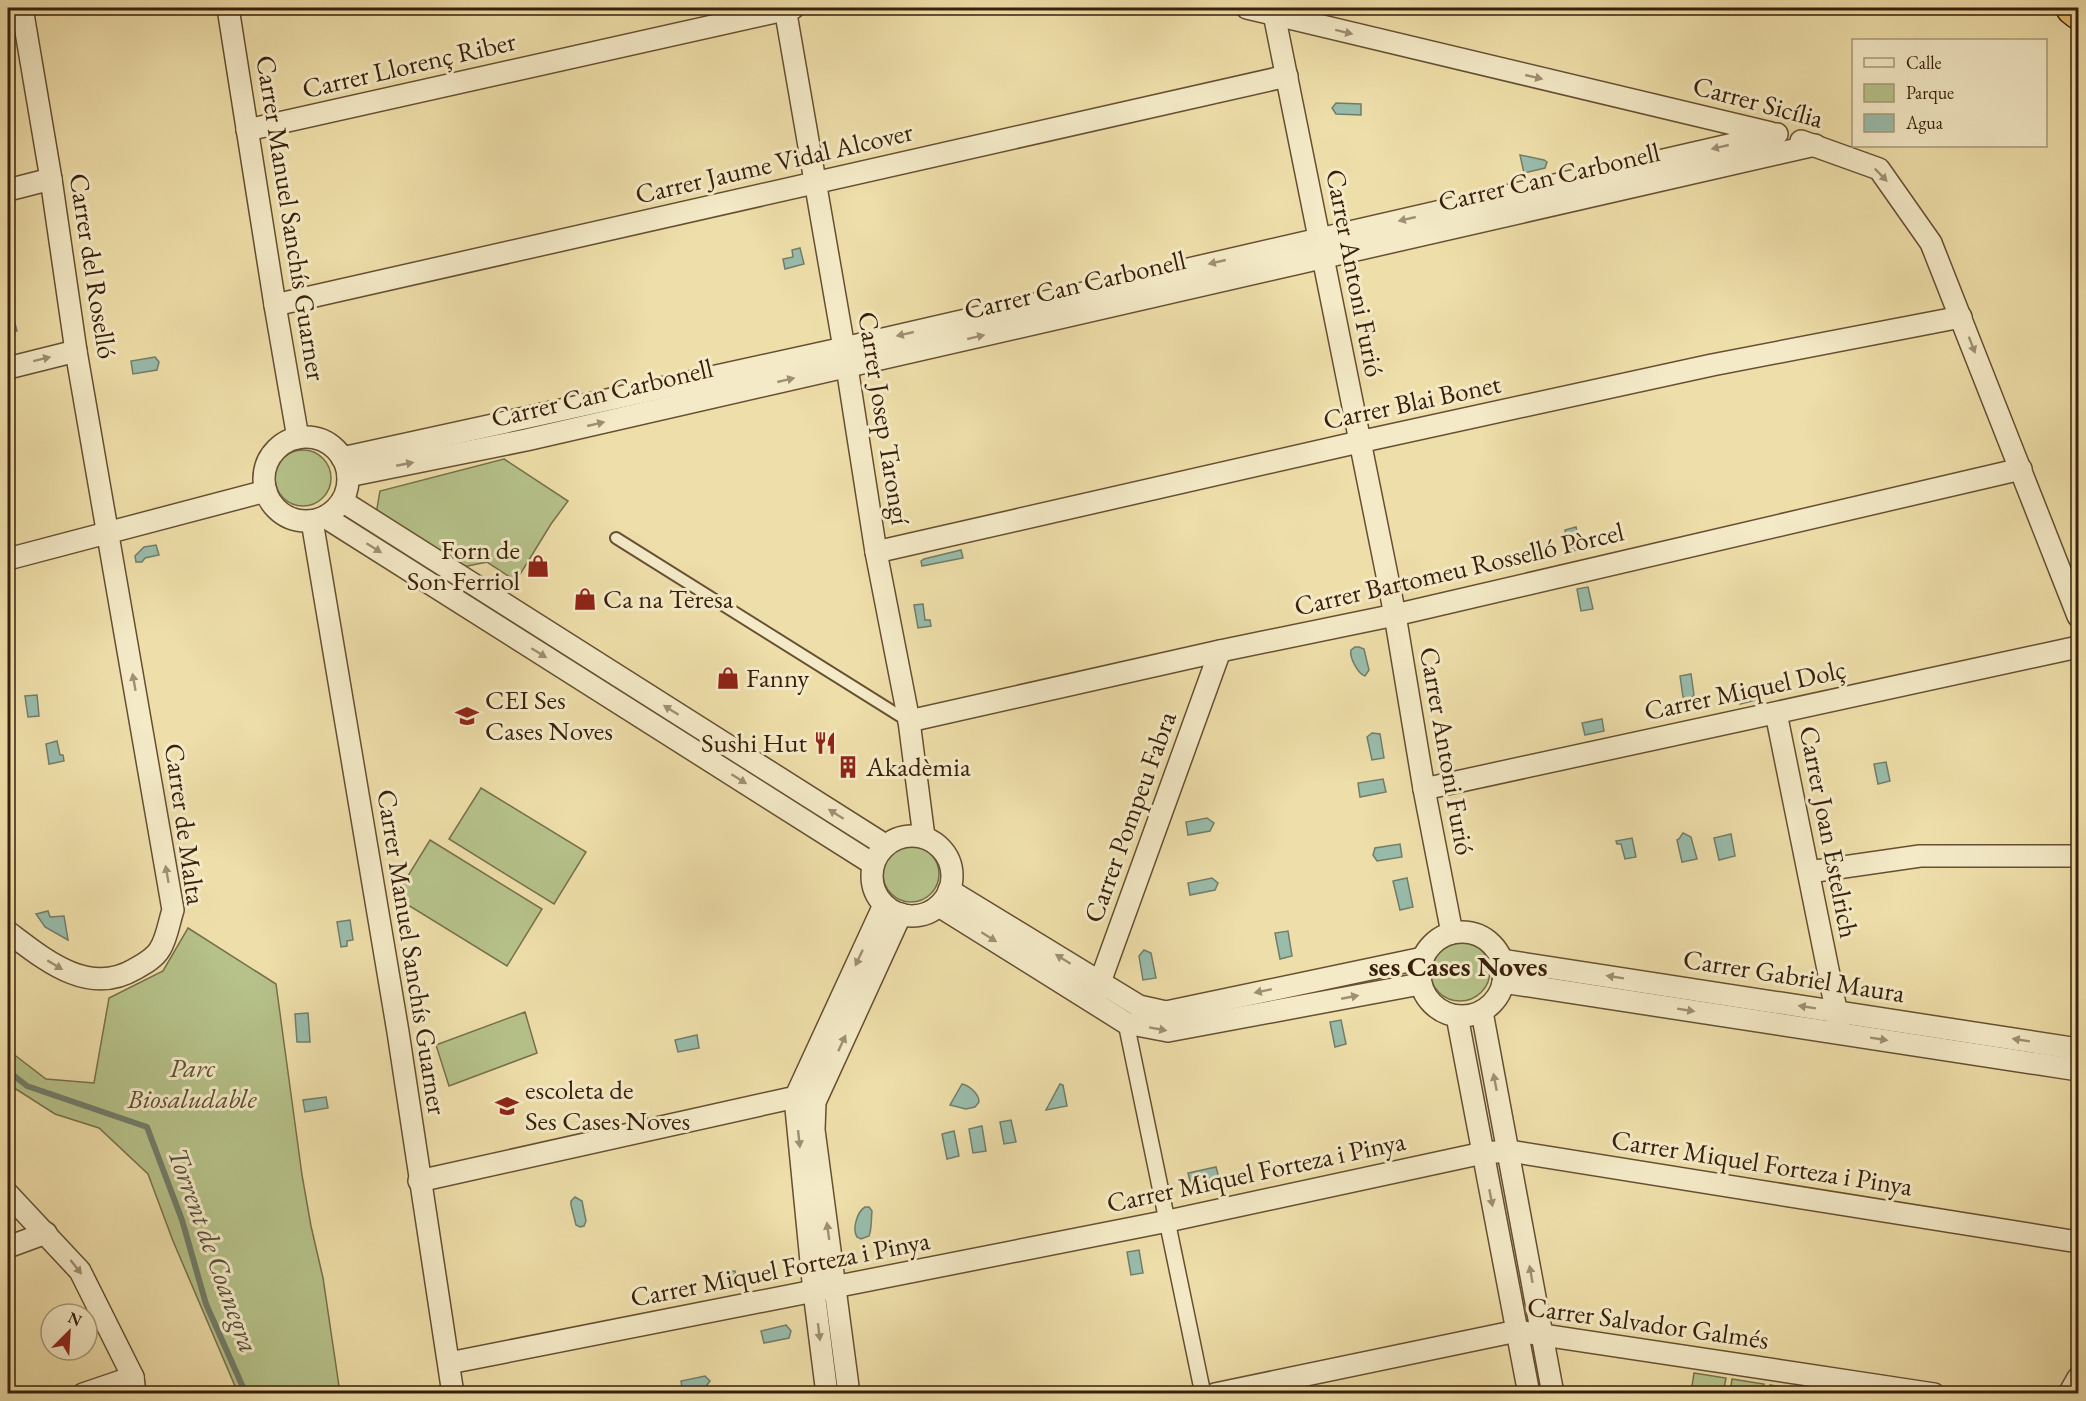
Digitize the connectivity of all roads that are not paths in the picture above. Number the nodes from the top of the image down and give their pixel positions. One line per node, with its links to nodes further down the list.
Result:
1 (23, 8): 6 (street); 13 (street, Carrer del Roselló)
2 (228, 8): 10 (street, Carrer Manuel Sanchís Guarner)
3 (788, 8): 10 (street, Carrer Llorenç Riber); 14 (street, Carrer Josep Tarongí)
4 (1247, 8): 8 (street, Carrer Sicília)
5 (2073, 8): 7 (highway)
6 (8, 12)
7 (2079, 12)
8 (1275, 14): 9 (street, Carrer Antoni Furió); 11 (street, Carrer Sicília, one-way to 11)
9 (1287, 76): 14 (street, Carrer Jaume Vidal Alcover); 16 (street, Carrer Antoni Furió)
10 (247, 130): 17 (street, Carrer Manuel Sanchís Guarner)
11 (1778, 134): 12 (street, Carrer Sicília); 16 (street, one-way to 16)
12 (1815, 145): 16 (street, Carrer Can Carbonell); 18 (street, Carrer Sicília, one-way to 18)
13 (51, 179): 15 (street); 19 (street, Carrer del Roselló)
14 (816, 183): 17 (street, Carrer Jaume Vidal Alcover); 20 (street, Carrer Josep Tarongí)
15 (8, 190)
16 (1321, 248): 20 (street, Carrer Can Carbonell); 23 (street, Carrer Antoni Furió)
17 (275, 305): 22 (street, Carrer Manuel Sanchís Guarner)
18 (1961, 317): 23 (street, Carrer Blai Bonet); 25 (street, Carrer Sicília, one-way to 25)
19 (76, 351): 21 (street, one-way to 19); 29 (street, Carrer del Roselló)
20 (846, 357): 24 (street, Carrer Can Carbonell); 31 (street, Carrer Josep Tarongí)
21 (8, 368)
22 (298, 438): 24 (street); 26 (street)
23 (1359, 442): 31 (street, Carrer Blai Bonet); 33 (street, Carrer Antoni Furió)
24 (345, 467): 27 (street)
25 (2020, 469): 33 (street, Carrer Bartomeu Rosselló Pòrcel); 34 (street, Carrer Sicília)
26 (266, 491): 28 (street); 29 (street)
27 (342, 501): 28 (street); 41 (street, one-way to 27)
28 (319, 519): 43 (street, one-way to 43); 64 (street, Carrer Manuel Sanchís Guarner)
29 (109, 533): 32 (street); 47 (street, Carrer de Malta, one-way to 29)
30 (616, 538): 38 (lane)
31 (876, 552): 38 (street, Carrer Josep Tarongí)
32 (8, 560)
33 (1395, 615): 36 (street, Carrer Bartomeu Rosselló Pòrcel); 39 (street, Carrer Antoni Furió)
34 (2079, 616)
35 (2079, 647): 37 (street, Carrer Miquel Dolç)
36 (1220, 651): 38 (street, Carrer Bartomeu Rosselló Pòrcel); 53 (street, Carrer Pompeu Fabra)
37 (1776, 713): 39 (street, Carrer Miquel Dolç); 44 (street, Carrer Joan Estelrich)
38 (909, 721): 40 (street, Carrer Josep Tarongí)
39 (1424, 789): 48 (street, Carrer Antoni Furió)
40 (924, 837): 41 (street); 45 (street)
41 (885, 845): 43 (street)
42 (2073, 856): 44 (street)
43 (873, 864): 46 (street)
44 (1809, 872): 55 (street, Carrer Joan Estelrich)
45 (944, 898): 46 (street); 53 (street)
46 (892, 910): 61 (street)
47 (8, 932)
48 (1452, 933): 49 (street); 50 (street)
49 (1423, 958): 52 (street); 53 (street, one-way to 53)
50 (1501, 960): 51 (street); 55 (street, Carrer Gabriel Maura, one-way to 50)
51 (1503, 982): 54 (street); 58 (street, Carrer Gabriel Maura, one-way to 58)
52 (1420, 984): 56 (street); 57 (street, one-way to 52)
53 (1097, 992): 57 (street)
54 (1482, 1012): 56 (street); 62 (street, one-way to 54)
55 (1836, 1012): 58 (street, Carrer Joan Estelrich); 59 (street, Carrer Gabriel Maura, one-way to 55)
56 (1457, 1016): 63 (street)
57 (1126, 1023): 66 (street)
58 (1840, 1034): 60 (street, Carrer Gabriel Maura, one-way to 60)
59 (2079, 1049)
60 (2079, 1070)
61 (805, 1100): 64 (street); 70 (street, one-way to 61); 71 (street, one-way to 71)
62 (1509, 1151): 63 (street, Carrer Miquel Forteza i Pinya); 68 (street, Carrer Miquel Forteza i Pinya); 73 (street, one-way to 62)
63 (1483, 1153): 66 (street, Carrer Miquel Forteza i Pinya); 72 (street, one-way to 72)
64 (419, 1181): 74 (street, Carrer Manuel Sanchís Guarner)
65 (8, 1194): 67 (street)
66 (1168, 1221): 70 (street, Carrer Miquel Forteza i Pinya); 81 (street)
67 (46, 1233): 69 (street); 76 (street, one-way to 76)
68 (2079, 1242)
69 (8, 1246)
70 (836, 1287): 71 (street, Carrer Miquel Forteza i Pinya); 80 (street)
71 (814, 1292): 74 (street, Carrer Miquel Forteza i Pinya); 79 (street, one-way to 79)
72 (1517, 1331): 73 (street, Carrer Salvador Galmés); 82 (street, Carrer Salvador Galmés); 83 (street)
73 (1542, 1335): 84 (street); 85 (street, Carrer Salvador Galmés)
74 (449, 1363): 78 (street, Carrer Manuel Sanchís Guarner)
75 (2079, 1378): 86 (street)
76 (134, 1385): 77 (street)
77 (83, 1394)
78 (453, 1394)
79 (827, 1394)
80 (849, 1394)
81 (1203, 1394)
82 (1215, 1394)
83 (1529, 1394)
84 (1553, 1394)
85 (1934, 1394)
86 (2069, 1394)

